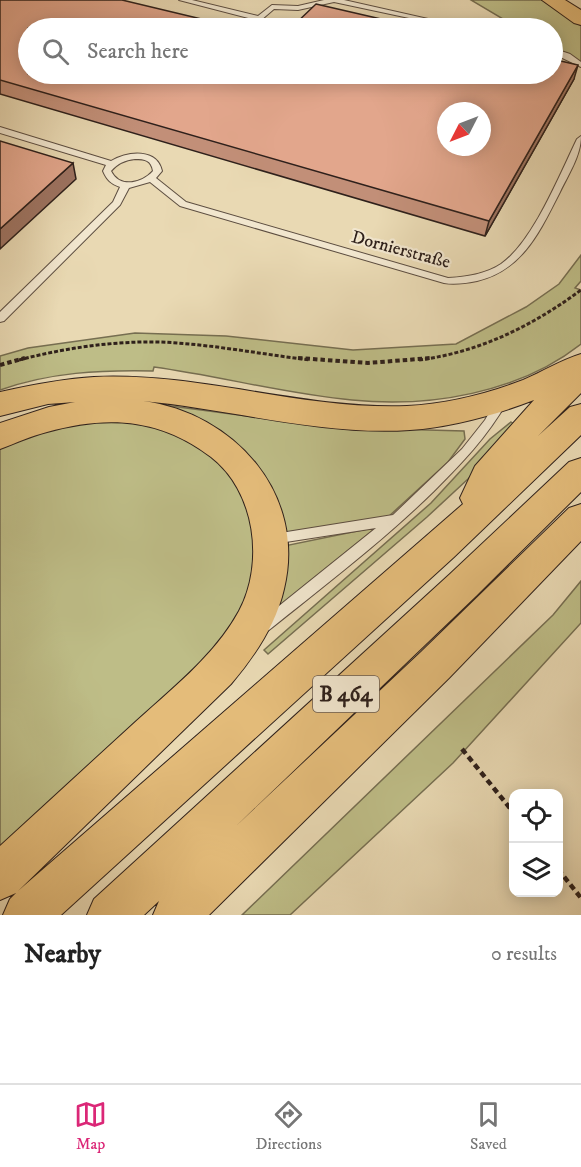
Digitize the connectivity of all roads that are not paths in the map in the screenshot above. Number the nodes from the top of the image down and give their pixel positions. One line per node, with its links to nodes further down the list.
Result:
1 (183, 0): 4 (lane)
2 (334, 0): 5 (lane); 6 (lane)
3 (552, 0): 7 (highway)
4 (256, 18)
5 (261, 18)
6 (418, 18)
7 (581, 19)
8 (563, 54): 9 (lane)
9 (581, 65)
10 (0, 130): 12 (lane)
11 (581, 139): 13 (lane, Dornierstraße)
12 (111, 164): 13 (lane); 14 (lane)
13 (152, 179): 14 (lane)
14 (126, 185): 15 (lane)
15 (0, 318)
16 (581, 365): 19 (highway)
17 (581, 373): 27 (highway, B 464)
18 (51, 394): 19 (highway); 20 (highway); 21 (highway)
19 (502, 400): 26 (lane)
20 (0, 404)
21 (0, 416)
22 (581, 416): 27 (highway, B 464)
23 (0, 436): 28 (highway)
24 (581, 471): 32 (highway, B 464)
25 (581, 518): 33 (highway, B 464)
26 (396, 520): 28 (lane); 29 (lane)
27 (467, 522): 31 (highway, B 464)
28 (271, 540): 29 (highway)
29 (240, 645): 30 (highway)
30 (0, 877)
31 (26, 915)
32 (110, 915)
33 (176, 915)

